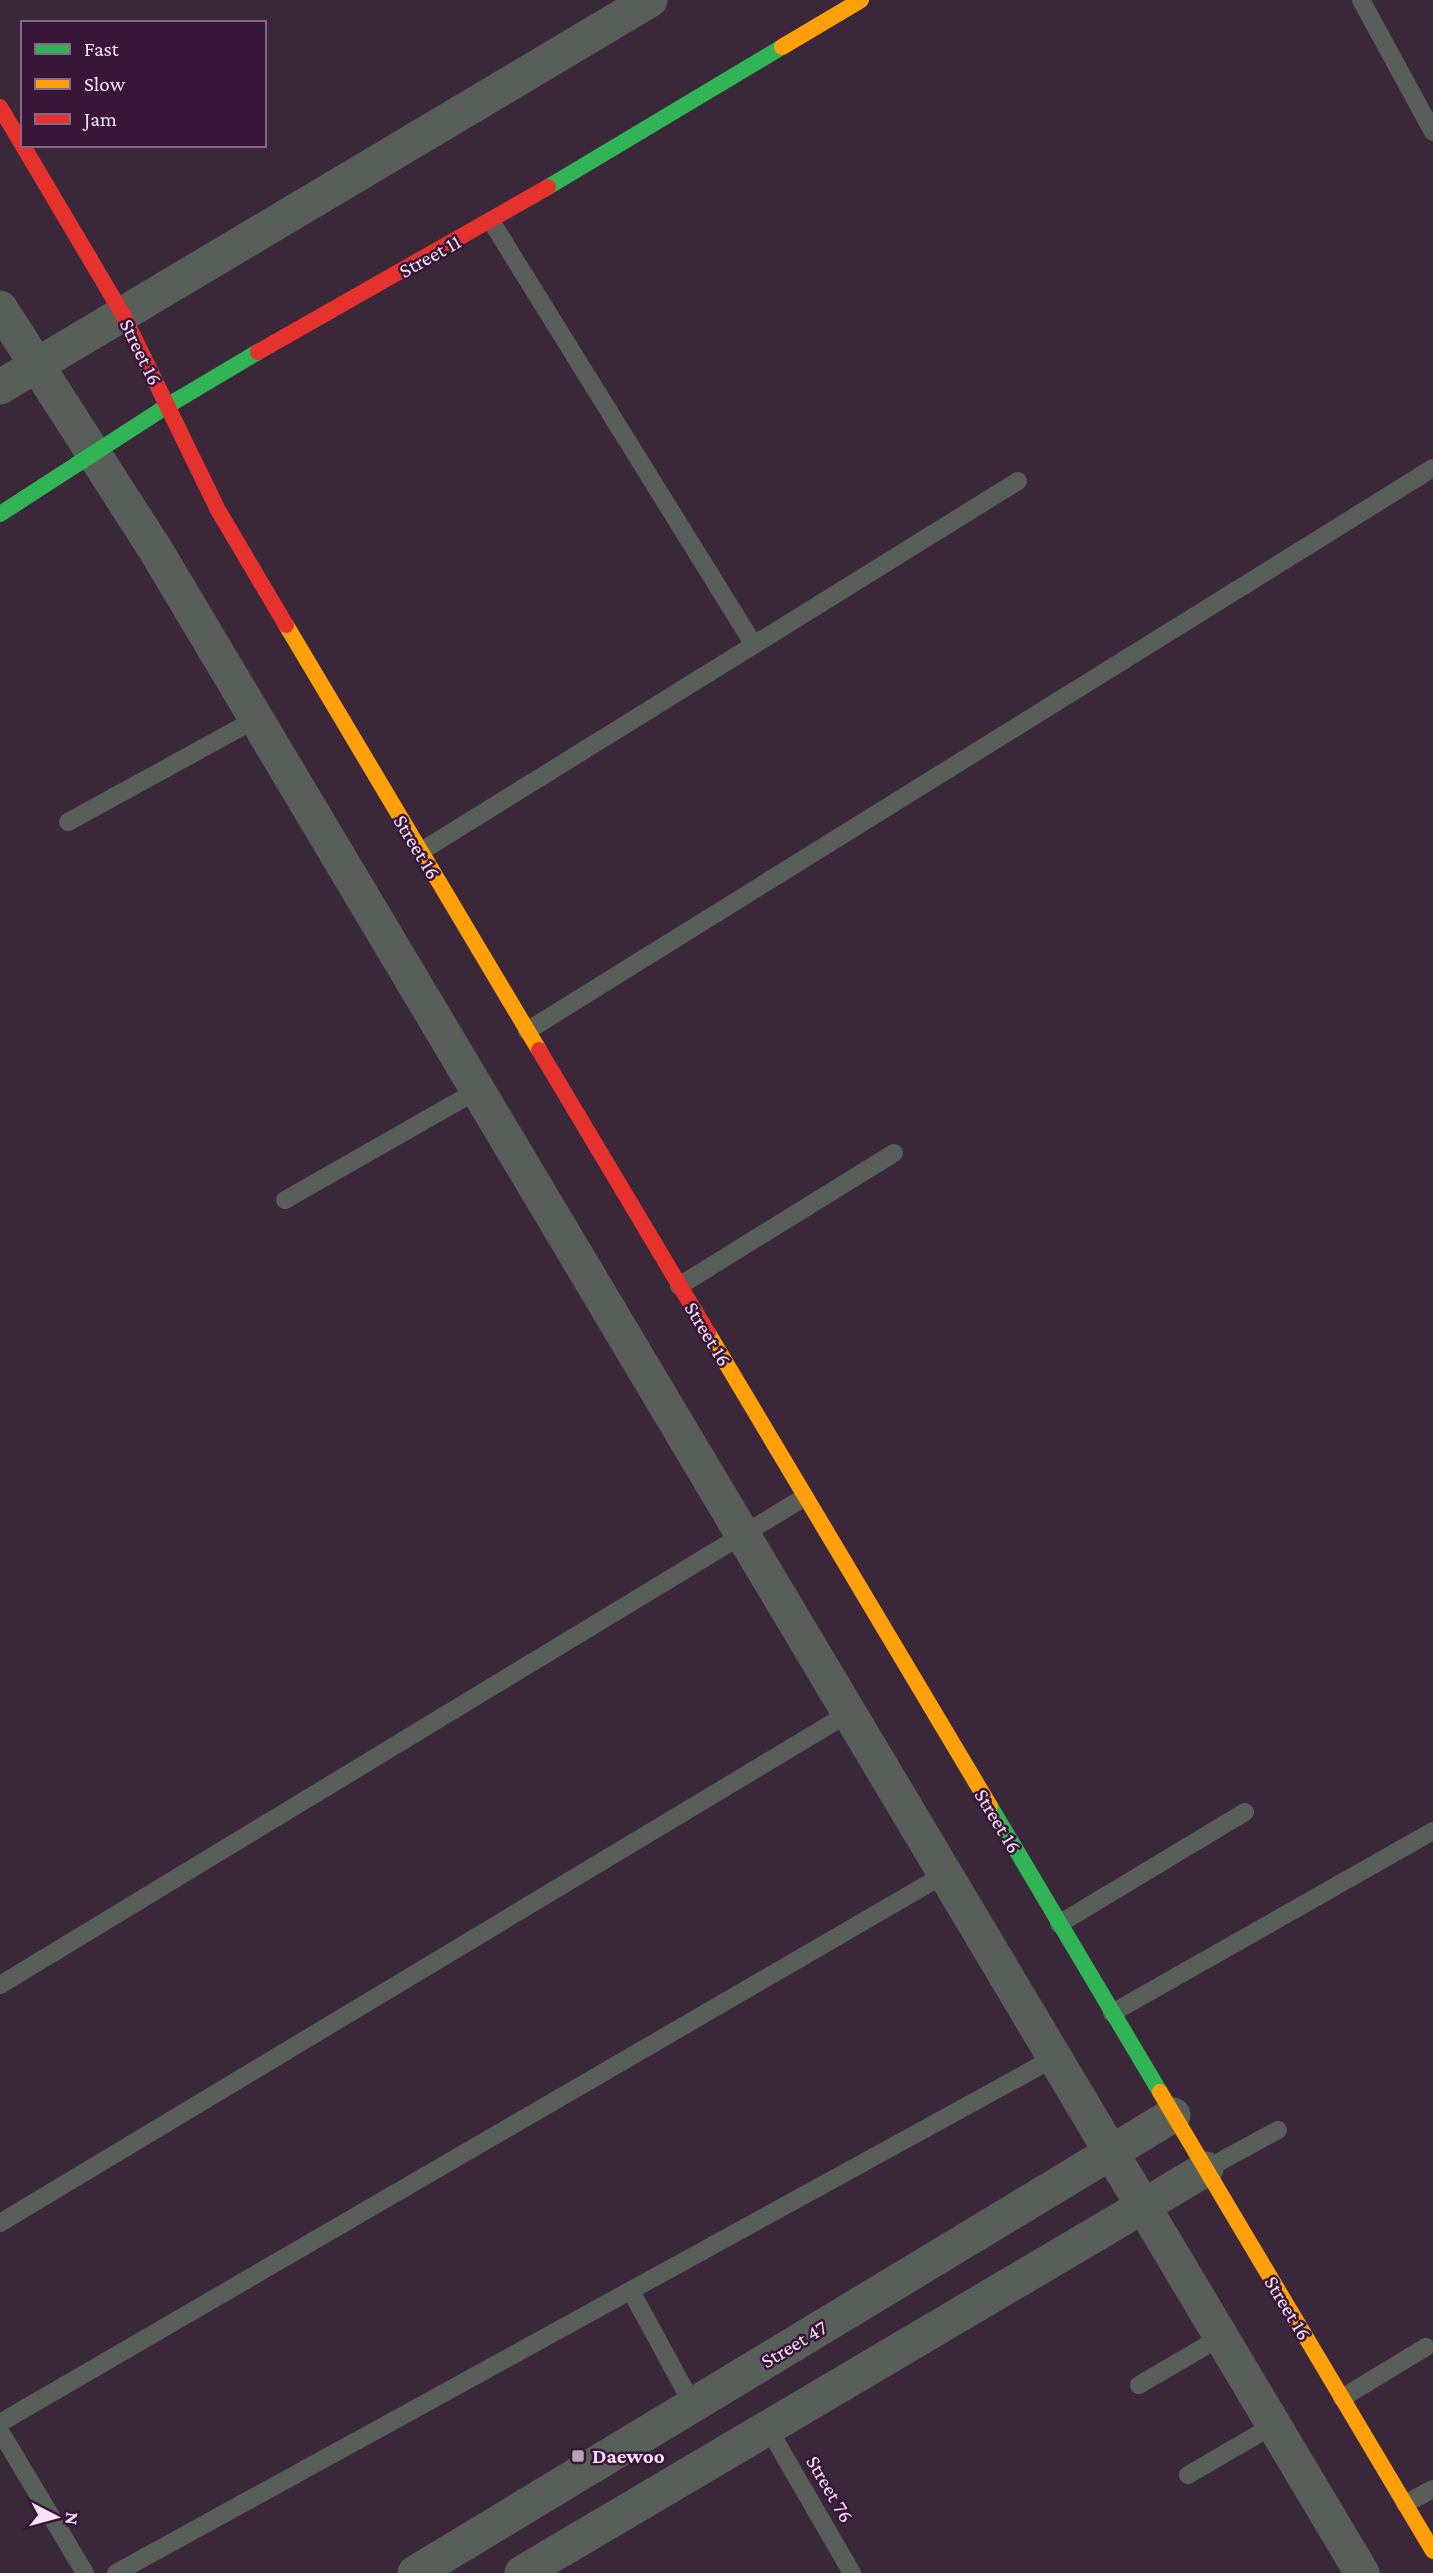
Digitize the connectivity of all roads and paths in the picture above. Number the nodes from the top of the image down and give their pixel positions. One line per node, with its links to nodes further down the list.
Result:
1 (650, 0): 10 (street)
2 (861, 0): 8 (street, Street 11)
3 (1361, 0): 5 (lane)
4 (0, 107): 6 (street, Street 16)
5 (1433, 132)
6 (21, 142)
7 (24, 147): 10 (street, Street 16)
8 (492, 221): 13 (street, Street 11); 18 (lane)
9 (0, 308): 11 (street)
10 (122, 313): 11 (street); 13 (street, Street 16)
11 (36, 365): 12 (street); 14 (street)
12 (0, 387)
13 (167, 407): 14 (street, Street 11); 21 (street, Street 16)
14 (94, 455): 17 (street, Street 11); 19 (street)
15 (1433, 468): 22 (lane)
16 (1018, 481): 18 (lane)
17 (0, 514)
18 (754, 645): 21 (lane)
19 (256, 719): 20 (lane); 23 (street)
20 (68, 822)
21 (420, 852): 22 (street, Street 16)
22 (527, 1031): 26 (street, Street 16)
23 (478, 1090): 25 (lane); 28 (street)
24 (894, 1153): 26 (lane)
25 (285, 1199)
26 (679, 1286): 27 (street, Street 16)
27 (805, 1497): 28 (lane); 33 (street, Street 16)
28 (743, 1535): 29 (street); 34 (lane)
29 (849, 1713): 32 (street); 42 (lane)
30 (1245, 1812): 33 (lane)
31 (1433, 1831): 35 (lane)
32 (945, 1874): 36 (street); 49 (lane)
33 (1059, 1924): 35 (street, Street 16)
34 (0, 1984)
35 (1112, 2013): 37 (street, Street 16)
36 (1054, 2058): 39 (street); 43 (lane)
37 (1173, 2115): 39 (street, Street 47); 40 (street, Street 16)
38 (1278, 2130): 40 (lane)
39 (1111, 2152): 41 (street); 48 (street, Street 47)
40 (1206, 2169): 41 (street); 47 (street, Street 16)
41 (1143, 2206): 44 (street); 51 (street)
42 (0, 2223)
43 (631, 2291): 48 (lane); 58 (lane)
44 (1221, 2337): 46 (lane); 50 (street)
45 (1426, 2347): 47 (lane)
46 (1139, 2385)
47 (1342, 2398): 55 (street, Street 16)
48 (693, 2405): 59 (street, Street 47)
49 (0, 2423)
50 (1274, 2425): 53 (lane); 62 (street)
51 (768, 2428): 60 (street); 61 (lane, Street 76)
52 (0, 2431): 57 (lane)
53 (1188, 2475)
54 (1433, 2489): 55 (lane)
55 (1405, 2504): 56 (street, Street 16)
56 (1431, 2544)
57 (85, 2573)
58 (116, 2573)
59 (415, 2573)
60 (522, 2573)
61 (852, 2573)
62 (1362, 2573)

